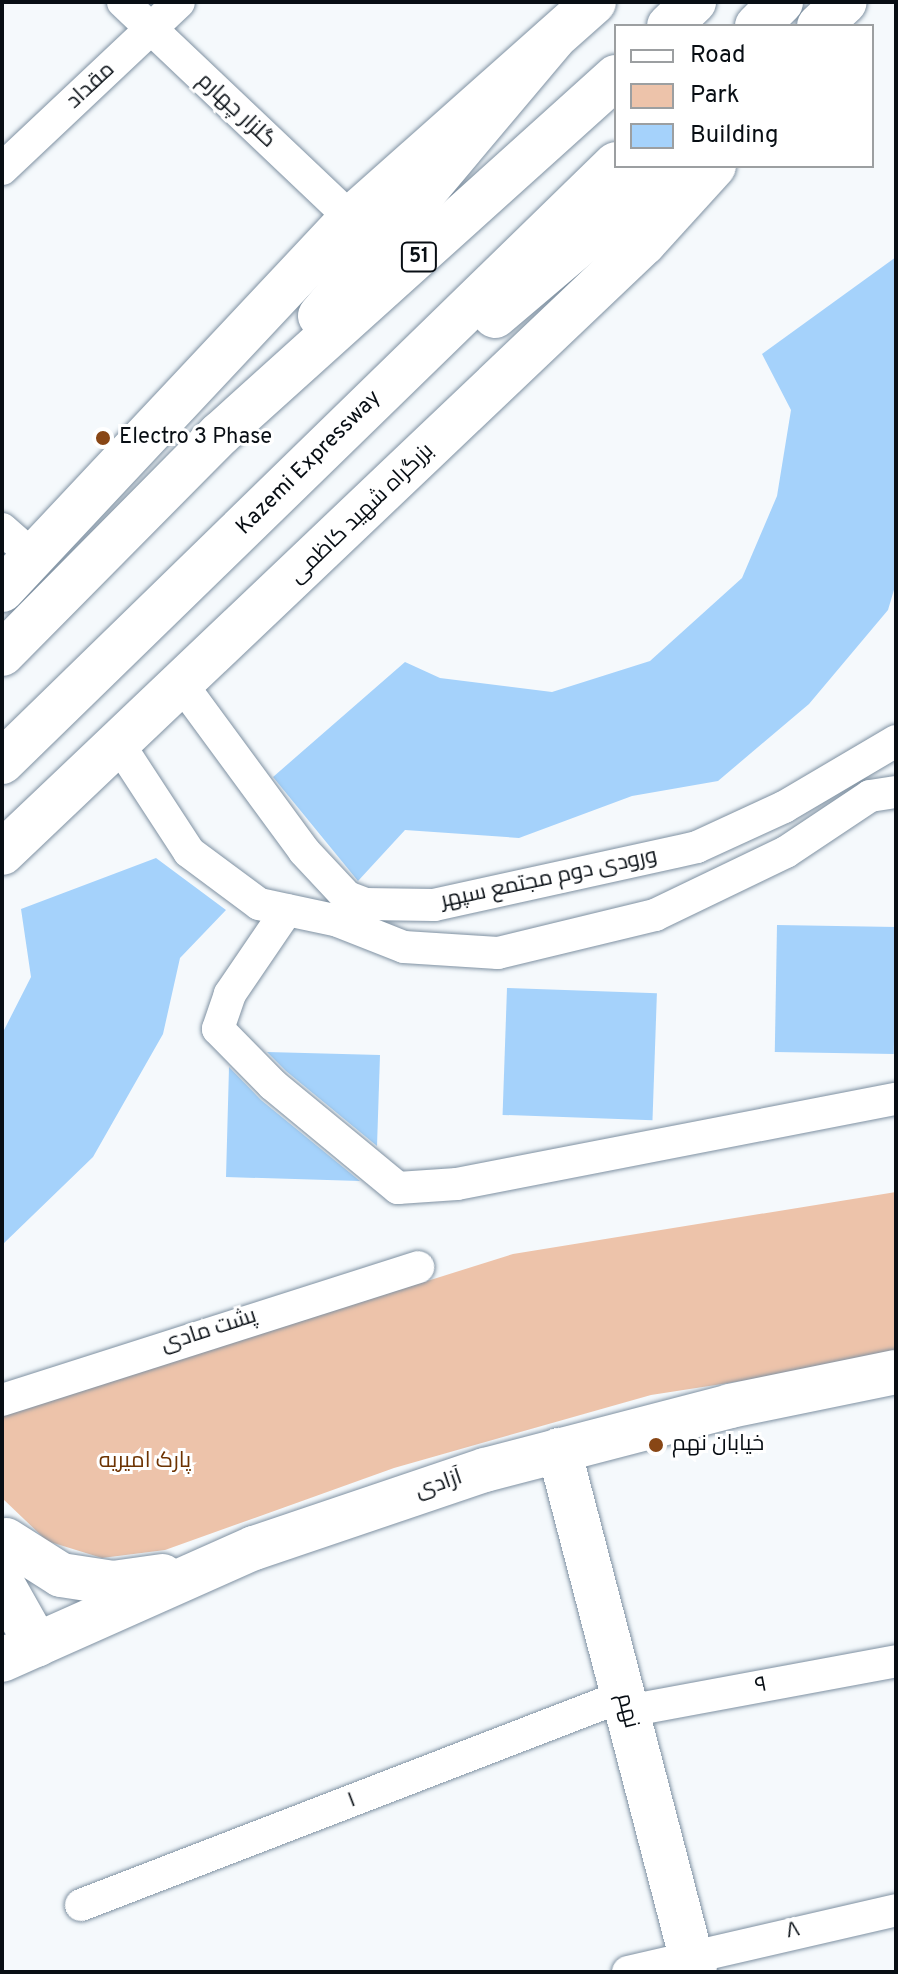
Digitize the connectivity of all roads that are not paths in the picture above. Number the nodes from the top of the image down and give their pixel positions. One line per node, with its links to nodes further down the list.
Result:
1 (123, 2): 12 (street, گلزار چهارم)
2 (179, 2): 12 (street, مقداد)
3 (594, 2): 13 (main road)
4 (694, 2): 8 (main road)
5 (781, 2): 9 (main road)
6 (845, 2): 10 (main road)
7 (862, 2): 11 (main road)
8 (671, 24)
9 (759, 24)
10 (821, 24)
11 (842, 24)
12 (150, 30): 18 (street, مقداد); 19 (street, گلزار چهارم)
13 (553, 39): 19 (main road); 20 (main road)
14 (614, 79): 20 (main road, 51)
15 (614, 166): 21 (main road, Kazemi Expressway)
16 (670, 168): 21 (main road)
17 (712, 168): 26 (main road, بزرگراه شهید کاظمی)
18 (2, 169)
19 (351, 218): 23 (main road)
20 (220, 434): 25 (main road, 51)
21 (275, 494): 29 (main road, Kazemi Expressway)
22 (2, 529): 23 (street)
23 (35, 558): 24 (main road)
24 (2, 590)
25 (2, 654)
26 (183, 686): 27 (street, ورودی دوم مجتمع سپهر); 28 (main road, بزرگراه شهید کاظمی)
27 (896, 741)
28 (120, 746): 31 (main road, بزرگراه شهید کاظمی); 32 (street)
29 (2, 762)
30 (896, 792): 32 (street)
31 (2, 853)
32 (287, 910): 33 (street)
33 (896, 1099)
34 (418, 1267): 36 (street, پشت مادی)
35 (896, 1372): 37 (main road, آزادی)
36 (2, 1400)
37 (559, 1450): 39 (main road, آزادی); 43 (main road, نهم)
38 (4, 1537): 39 (main road); 41 (main road)
39 (254, 1548): 41 (main road, آزادی)
40 (2, 1583): 41 (main road)
41 (34, 1646)
42 (896, 1661): 43 (street, ۹)
43 (625, 1704): 44 (street, ۱); 46 (main road, نهم)
44 (81, 1905)
45 (896, 1910): 46 (street, ۸)
46 (692, 1962): 47 (street, ۸)
47 (628, 1972)

